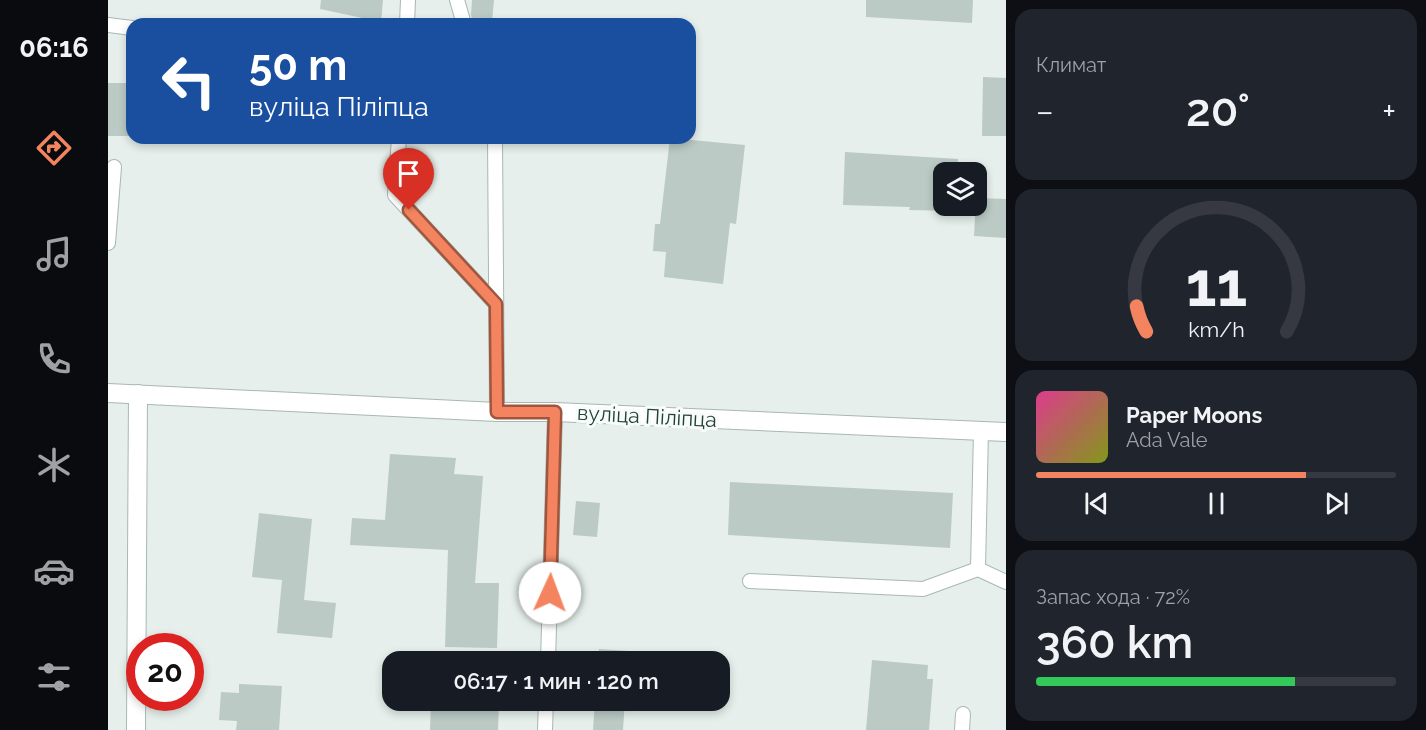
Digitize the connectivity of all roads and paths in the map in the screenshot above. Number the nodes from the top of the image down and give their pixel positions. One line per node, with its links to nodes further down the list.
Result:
1 (408, 0): 3 (lane)
2 (457, 0): 4 (lane)
3 (407, 18)
4 (462, 18)
5 (108, 26): 6 (lane)
6 (126, 27)
7 (399, 144): 11 (lane)
8 (495, 144): 11 (lane)
9 (114, 167): 10 (lane)
10 (108, 243)
11 (496, 304): 14 (lane)
12 (108, 393): 13 (street, вуліца Піліпца)
13 (138, 394): 14 (street, вуліца Піліпца); 24 (street)
14 (497, 412): 15 (street, вуліца Піліпца)
15 (555, 412): 16 (street, вуліца Піліпца); 21 (lane)
16 (981, 430): 17 (street, вуліца Піліпца); 18 (lane)
17 (1006, 432)
18 (978, 569): 19 (lane); 20 (lane)
19 (750, 581)
20 (1006, 582)
21 (548, 651)
22 (546, 711): 25 (lane)
23 (963, 714): 26 (lane)
24 (136, 730)
25 (545, 730)
26 (962, 730)

